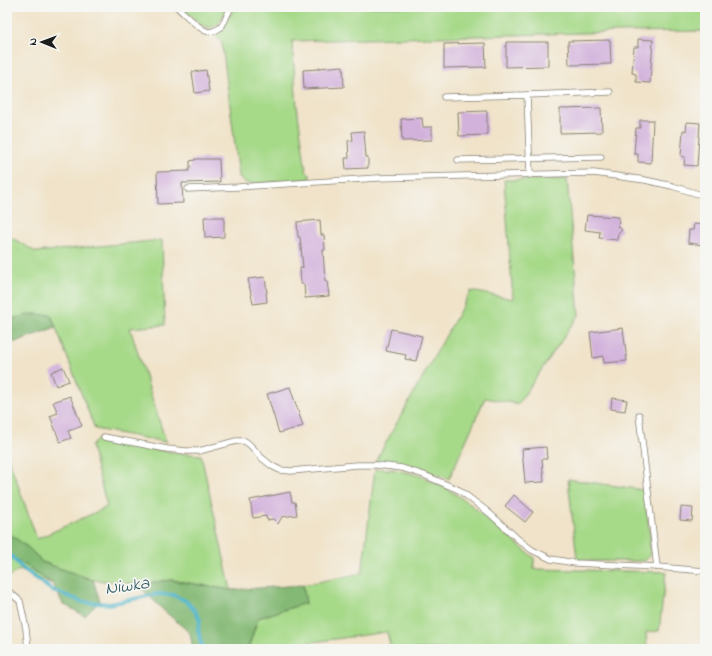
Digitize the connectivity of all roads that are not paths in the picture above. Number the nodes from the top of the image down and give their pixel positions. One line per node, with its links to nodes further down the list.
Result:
1 (177, 7): 2 (lane)
2 (231, 7)
3 (610, 92): 4 (lane)
4 (527, 95): 5 (lane); 7 (lane)
5 (444, 97)
6 (601, 156): 7 (lane)
7 (529, 158): 8 (lane); 9 (lane)
8 (458, 160)
9 (530, 175): 10 (lane); 11 (lane)
10 (188, 189)
11 (705, 196)
12 (639, 415): 14 (lane)
13 (104, 437): 14 (lane)
14 (657, 567): 15 (lane)
15 (705, 571)
16 (7, 590): 17 (lane)
17 (28, 649)

